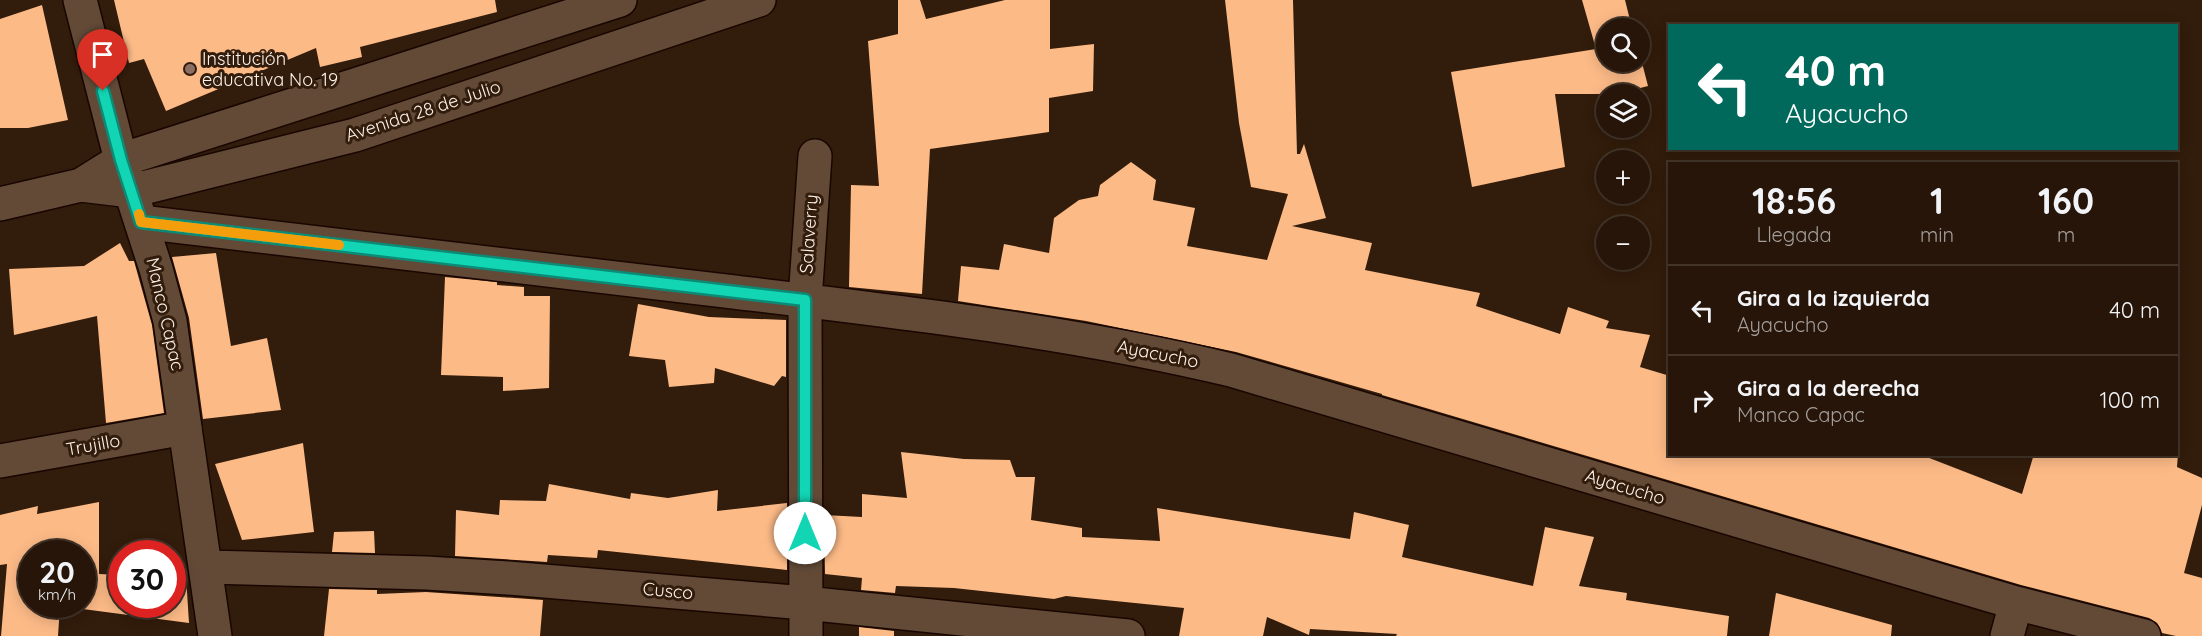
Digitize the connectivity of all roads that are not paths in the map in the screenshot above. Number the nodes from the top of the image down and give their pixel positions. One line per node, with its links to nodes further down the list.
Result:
1 (80, 0): 5 (street, Manco Capac)
2 (620, 0): 5 (street, Avenida 28 de Julio)
3 (759, 0): 7 (street, Avenida 28 de Julio)
4 (814, 156): 10 (street, Salaverry)
5 (121, 160): 6 (street, Avenida 28 de Julio); 7 (street, Manco Capac)
6 (81, 185): 7 (street, Avenida 28 de Julio); 8 (street, Avenida 28 de Julio)
7 (131, 191): 9 (street, Manco Capac)
8 (4, 200)
9 (141, 222): 10 (street, Ayacucho); 11 (street, Manco Capac)
10 (805, 300): 14 (street, Salaverry); 15 (street, Ayacucho)
11 (185, 428): 12 (street, Trujillo); 13 (street, Manco Capac)
12 (0, 461)
13 (207, 567): 14 (street, Cusco); 16 (street, Manco Capac)
14 (805, 603): 17 (street, Salaverry); 18 (street, Cusco)
15 (2016, 603): 19 (street); 20 (street, Ayacucho)
16 (215, 636)
17 (806, 636)
18 (1128, 636)
19 (2007, 636)
20 (2144, 636)

